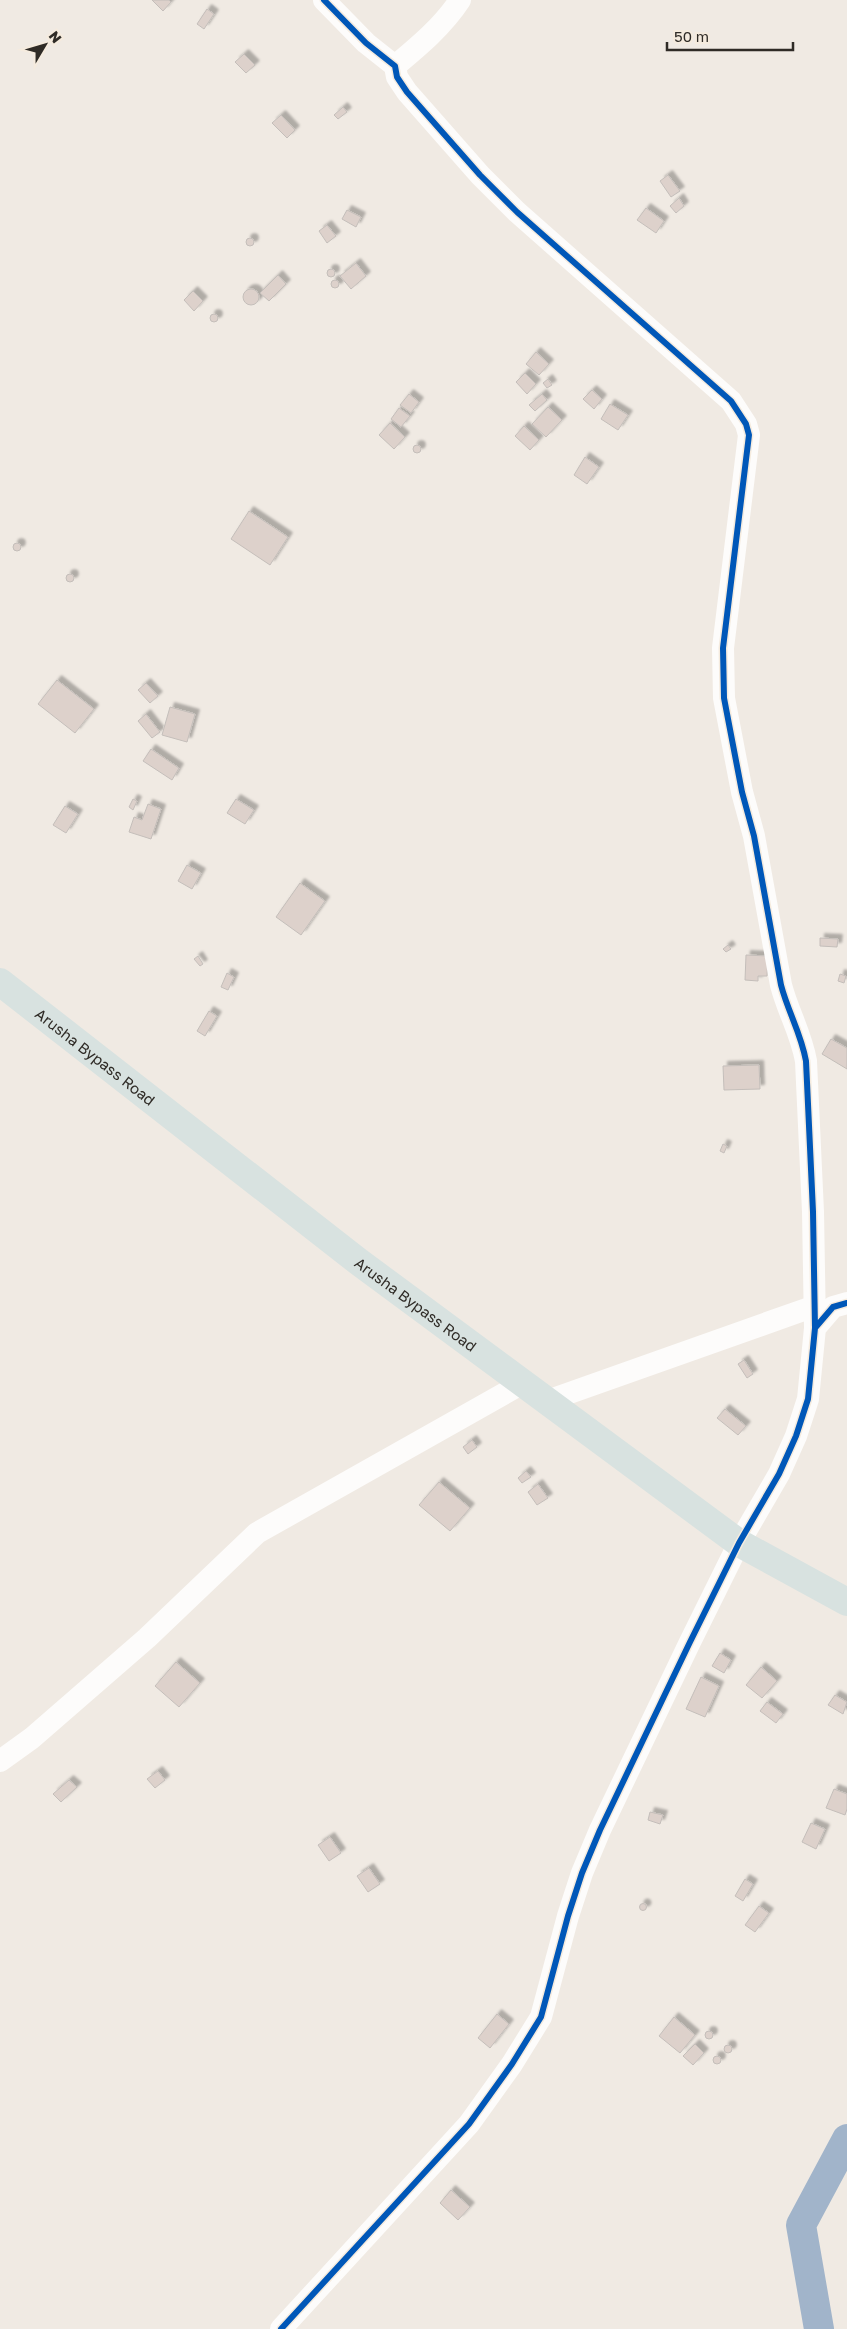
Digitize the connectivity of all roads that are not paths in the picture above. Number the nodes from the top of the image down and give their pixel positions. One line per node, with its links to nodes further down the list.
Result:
1 (324, 0): 3 (street)
2 (460, 0): 3 (street)
3 (395, 66): 6 (street)
4 (0, 982): 8 (main road, Arusha Bypass Road)
5 (847, 1302): 7 (street)
6 (815, 1306): 7 (street); 9 (street)
7 (815, 1328): 10 (street)
8 (523, 1383): 9 (main road, Arusha Bypass Road); 12 (street)
9 (547, 1401): 10 (main road, Arusha Bypass Road)
10 (739, 1543): 11 (main road, Arusha Bypass Road); 13 (street)
11 (847, 1602)
12 (0, 1761)
13 (280, 2329)

